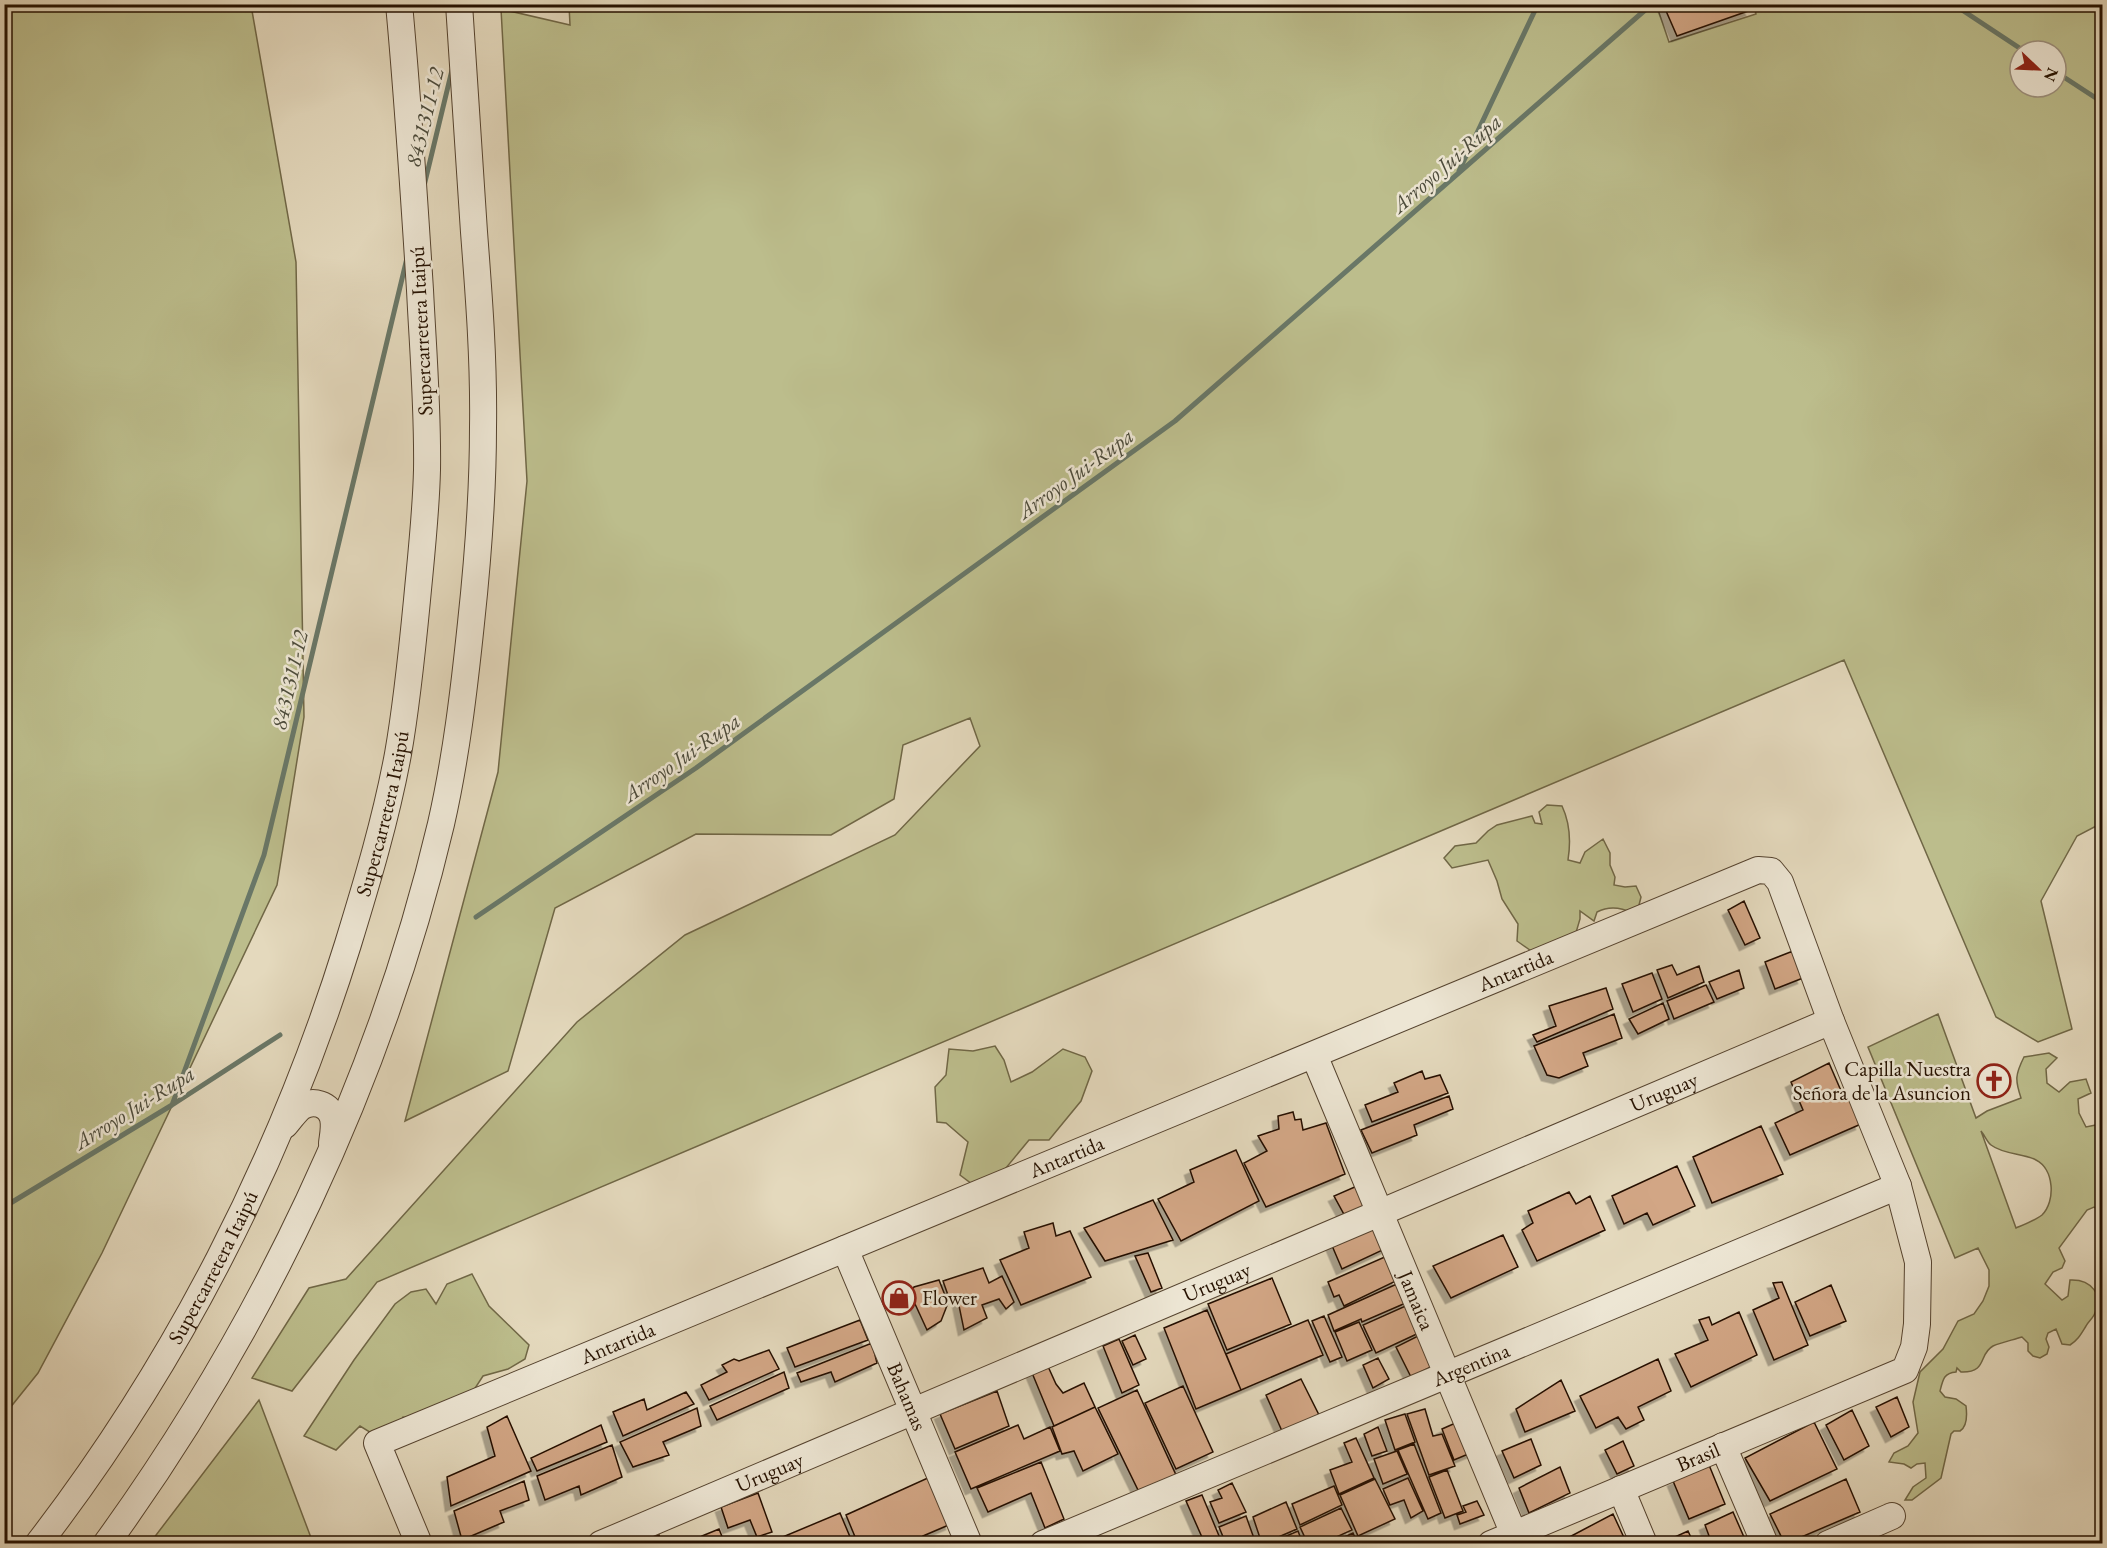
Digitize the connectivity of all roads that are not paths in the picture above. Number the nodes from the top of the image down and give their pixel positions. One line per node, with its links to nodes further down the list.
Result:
1 (399, 4): 5 (street, Supercarretera Itaipú)
2 (459, 4): 6 (street)
3 (1831, 1021): 4 (street, Antartida); 7 (street); 8 (street, Uruguay)
4 (1314, 1055): 8 (street, Jamaica); 9 (street, Antartida)
5 (278, 1132): 6 (street); 16 (street, Supercarretera Itaipú)
6 (330, 1155): 17 (street)
7 (1898, 1186): 10 (street, Argentina); 12 (street, Brasil)
8 (1380, 1213): 10 (street, Jamaica); 11 (street, Uruguay)
9 (845, 1249): 11 (street, Bahamas); 18 (street, Antartida)
10 (1447, 1375): 15 (street, Jamaica); 21 (street, Argentina)
11 (913, 1411): 19 (street, Uruguay); 20 (street, Bahamas)
12 (1723, 1446): 13 (street, Brasil); 23 (street)
13 (1621, 1489): 15 (street, Brasil); 22 (street)
14 (1892, 1516): 24 (street)
15 (1507, 1540)
16 (38, 1544)
17 (106, 1544)
18 (419, 1544)
19 (601, 1544)
20 (969, 1544)
21 (1043, 1544)
22 (1644, 1544)
23 (1765, 1544)
24 (1828, 1544)

